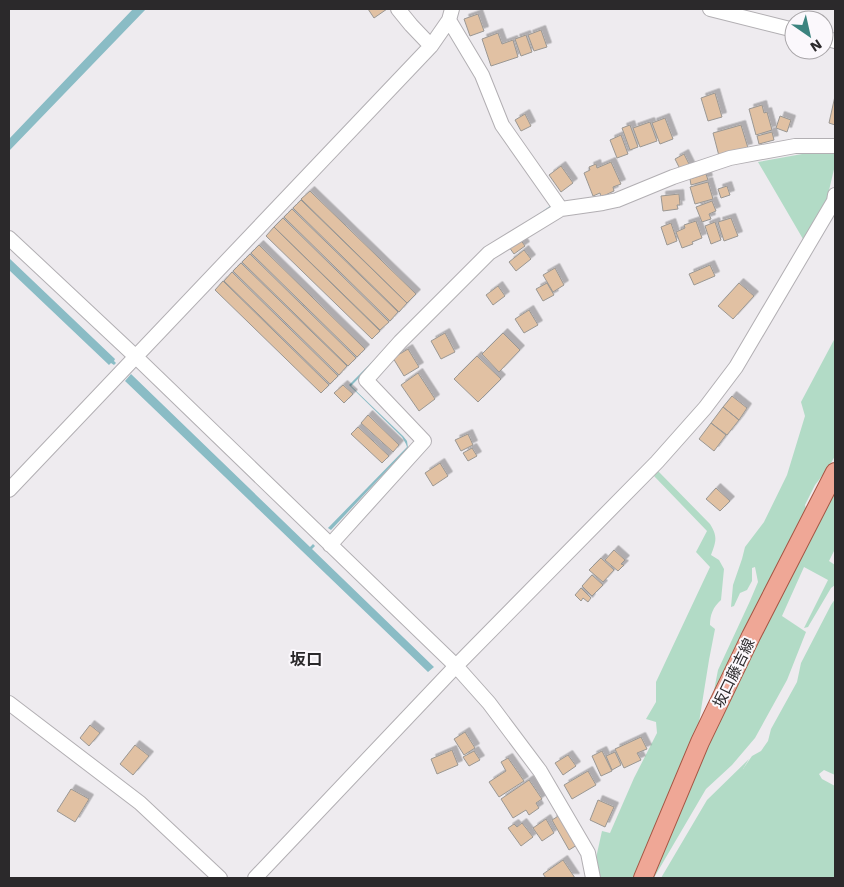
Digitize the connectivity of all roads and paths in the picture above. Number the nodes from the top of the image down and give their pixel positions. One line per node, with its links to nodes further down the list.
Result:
1 (398, 9): 5 (street)
2 (710, 9): 4 (street)
3 (451, 14): 5 (street); 8 (street)
4 (784, 28)
5 (431, 46): 10 (street)
6 (835, 146): 8 (street)
7 (835, 195): 14 (street)
8 (561, 208): 13 (street)
9 (9, 238): 10 (street)
10 (135, 356): 12 (street); 13 (street)
11 (835, 472): 19 (main road, 坂口藤吉線)
12 (9, 490)
13 (330, 545): 14 (street)
14 (456, 666): 17 (street); 18 (street)
15 (9, 703): 16 (street)
16 (220, 878)
17 (255, 878)
18 (593, 878)
19 (643, 878)

